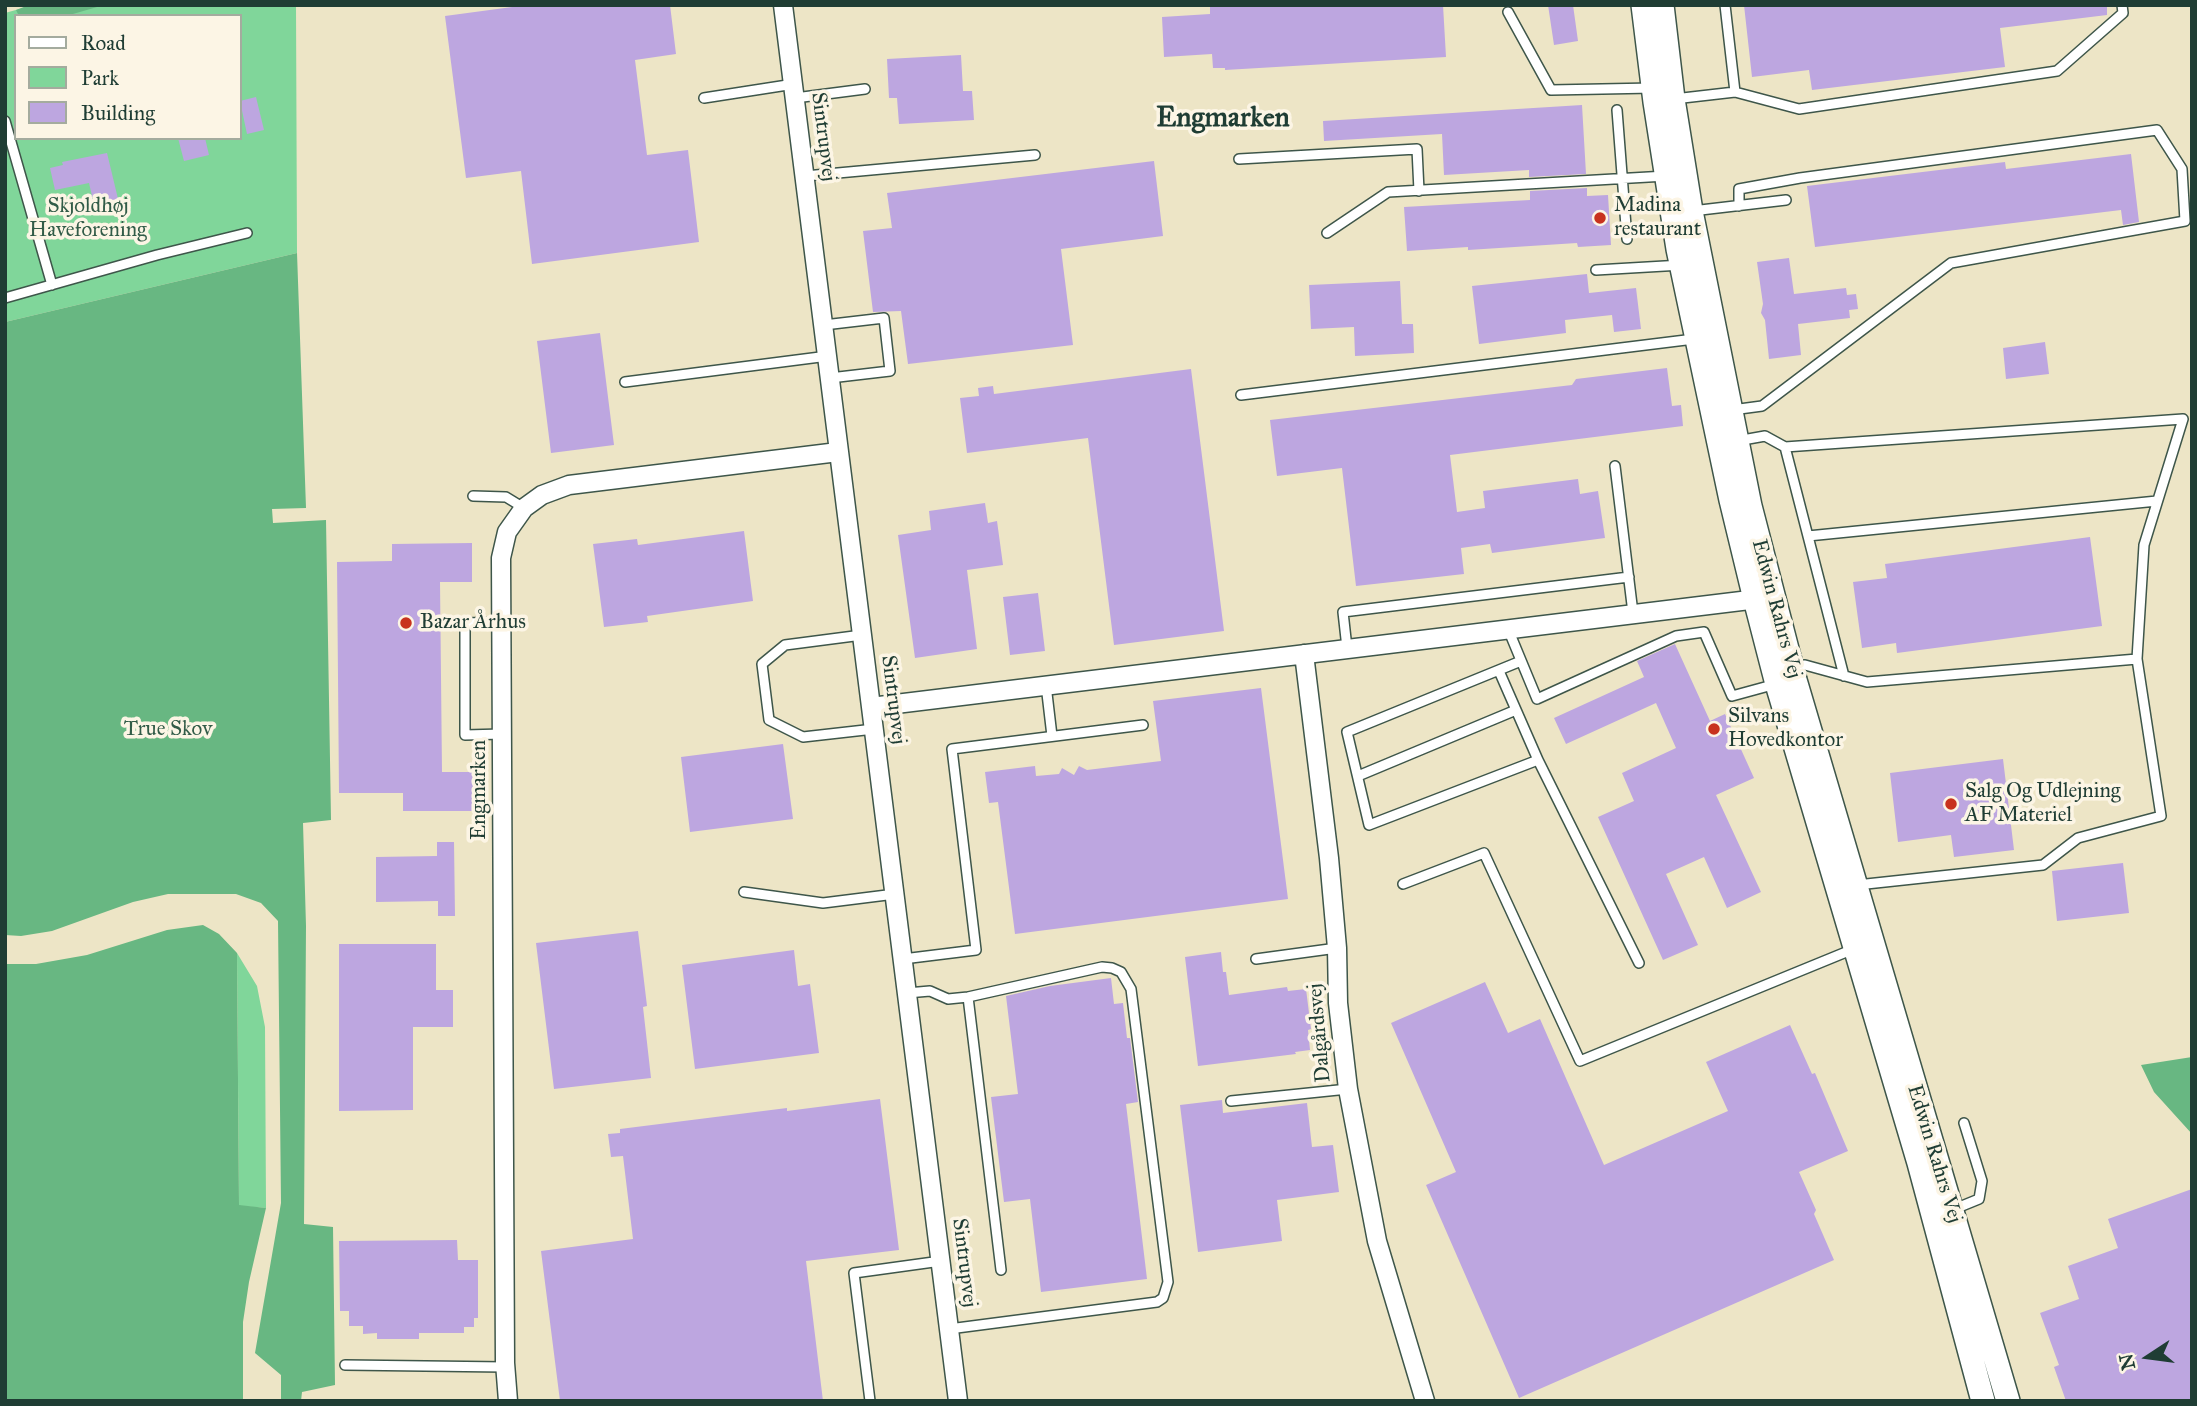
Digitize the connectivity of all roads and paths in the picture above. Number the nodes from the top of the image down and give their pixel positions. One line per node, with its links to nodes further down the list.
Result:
1 (783, 5): 8 (street, Sintrupvej)
2 (1643, 5): 10 (street, Edwin Rahrs Vej)
3 (1662, 5): 10 (street, Edwin Rahrs Vej)
4 (1725, 5): 9 (lane)
5 (2122, 5): 9 (lane)
6 (1508, 12): 10 (lane)
7 (865, 89): 8 (lane)
8 (795, 91): 11 (lane); 17 (street, Sintrupvej)
9 (1735, 92): 10 (lane)
10 (1663, 94): 16 (street, Edwin Rahrs Vej)
11 (704, 97)
12 (1617, 110): 18 (lane)
13 (5, 121): 28 (lane)
14 (1035, 155): 17 (lane)
15 (1239, 159): 19 (lane)
16 (1676, 175): 18 (lane); 22 (street, Edwin Rahrs Vej)
17 (805, 176): 30 (street, Sintrupvej)
18 (1623, 179): 19 (lane); 25 (lane)
19 (1419, 191): 24 (lane)
20 (1786, 200): 21 (lane)
21 (1739, 206): 22 (lane); 36 (lane)
22 (1682, 213): 26 (street, Edwin Rahrs Vej)
23 (247, 233): 28 (lane)
24 (1327, 233)
25 (1627, 239)
26 (1691, 264): 27 (lane); 31 (street, Edwin Rahrs Vej)
27 (1596, 270)
28 (52, 285): 29 (lane)
29 (5, 298)
30 (824, 325): 32 (street, Sintrupvej); 33 (lane)
31 (1706, 337): 35 (lane); 36 (street, Edwin Rahrs Vej)
32 (828, 356): 33 (street, Sintrupvej); 34 (lane)
33 (830, 378): 39 (street, Sintrupvej)
34 (625, 382)
35 (1241, 395)
36 (1721, 411): 37 (street, Edwin Rahrs Vej); 46 (street, Edwin Rahrs Vej)
37 (1736, 441): 38 (lane); 46 (street, Edwin Rahrs Vej)
38 (1785, 447): 42 (lane); 44 (lane)
39 (838, 452): 43 (street, Engmarken); 50 (street, Sintrupvej)
40 (1615, 466): 45 (lane)
41 (473, 496): 43 (lane)
42 (2157, 501): 44 (lane); 53 (lane)
43 (524, 508): 48 (street, Engmarken)
44 (1808, 536): 56 (lane)
45 (1629, 577): 47 (lane); 51 (lane)
46 (1764, 598): 47 (street); 57 (street, Edwin Rahrs Vej)
47 (1633, 613): 49 (street)
48 (502, 622): 63 (street, Engmarken); 63 (lane)
49 (1508, 629): 51 (street); 54 (lane)
50 (862, 635): 59 (street, Sintrupvej); 62 (lane)
51 (1347, 648): 52 (street)
52 (1304, 654): 58 (street); 72 (street, Dalgårdsvej)
53 (2137, 659): 56 (lane); 68 (lane)
54 (1521, 662): 55 (lane); 57 (lane)
55 (1499, 671): 60 (lane); 66 (lane)
56 (1844, 676): 57 (lane)
57 (1788, 677): 68 (street, Edwin Rahrs Vej)
58 (1046, 685): 59 (street); 64 (lane)
59 (871, 707): 62 (street, Sintrupvej)
60 (1516, 710): 65 (lane); 66 (lane)
61 (1143, 725): 64 (lane)
62 (874, 729): 70 (street, Sintrupvej)
63 (502, 734): 86 (street, Engmarken)
64 (1052, 736): 73 (lane)
65 (1538, 760): 66 (lane); 75 (lane)
66 (1358, 776)
67 (1403, 884): 71 (lane)
68 (1846, 888): 71 (street, Edwin Rahrs Vej)
69 (744, 892): 70 (lane)
70 (895, 894): 73 (street, Sintrupvej)
71 (1863, 945): 81 (street, Edwin Rahrs Vej)
72 (1337, 947): 74 (lane); 78 (street, Dalgårdsvej)
73 (903, 959): 76 (street, Sintrupvej)
74 (1255, 959)
75 (1639, 963)
76 (907, 993): 77 (lane); 82 (street, Sintrupvej)
77 (968, 997): 83 (lane); 84 (lane)
78 (1348, 1089): 79 (lane); 90 (street, Dalgårdsvej)
79 (1231, 1101)
80 (1964, 1123): 81 (lane)
81 (1942, 1213): 91 (street, Edwin Rahrs Vej); 92 (street, Edwin Rahrs Vej)
82 (941, 1261): 84 (street, Sintrupvej); 88 (lane)
83 (1001, 1270)
84 (949, 1329): 89 (street, Sintrupvej)
85 (345, 1365): 86 (lane)
86 (505, 1367): 87 (street, Engmarken)
87 (508, 1401)
88 (870, 1401)
89 (958, 1401)
90 (1425, 1401)
91 (1983, 1401)
92 (2008, 1401)

